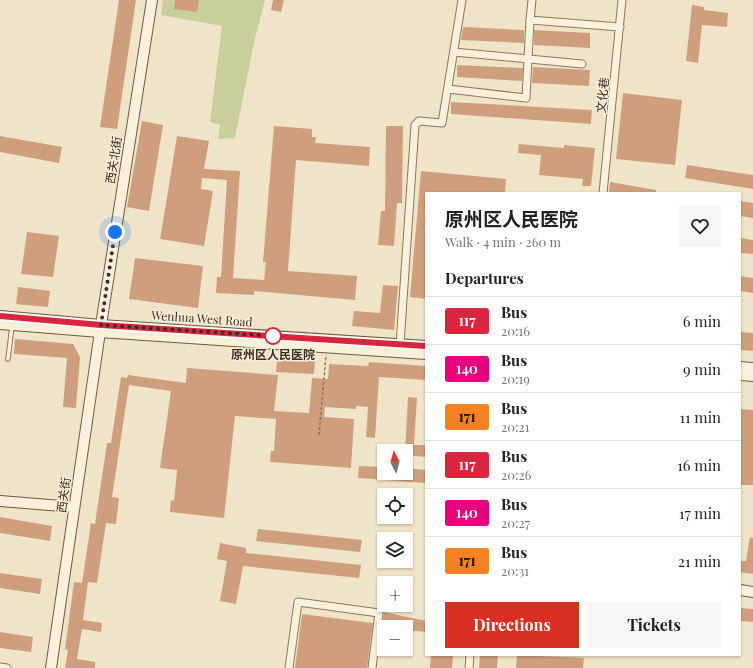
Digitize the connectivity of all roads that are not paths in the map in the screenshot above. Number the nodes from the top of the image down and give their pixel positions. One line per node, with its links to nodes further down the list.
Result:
1 (152, 0): 15 (main road, 西关北街)
2 (462, 0): 7 (street)
3 (532, 0): 5 (street)
4 (622, 0): 6 (street, 文化巷)
5 (530, 20): 6 (street); 8 (street)
6 (620, 27): 11 (street, 文化巷)
7 (454, 52): 8 (street); 10 (street)
8 (527, 59): 9 (street); 10 (street)
9 (582, 64)
10 (448, 89): 16 (street)
11 (603, 192)
12 (0, 316): 15 (main road, Wenhua West Road)
13 (0, 324): 14 (main road, Wenhua West Road)
14 (12, 325): 15 (main road, Wenhua West Road); 19 (lane)
15 (100, 329): 16 (main road, Wenhua West Road); 18 (main road, Wenhua West Road); 25 (main road, 西关街)
16 (400, 344): 17 (main road, Wenhua West Road)
17 (425, 346)
18 (425, 354)
19 (8, 359)
20 (741, 367): 21 (main road)
21 (753, 368)
22 (741, 375): 23 (main road)
23 (753, 376)
24 (0, 501): 25 (main road)
25 (74, 507): 31 (main road, 西关街)
26 (741, 590): 27 (main road)
27 (753, 592)
28 (470, 656): 34 (street)
29 (0, 667): 30 (street)
30 (7, 668)
31 (51, 668)
32 (289, 668): 33 (street)
33 (372, 668)
34 (469, 668)

